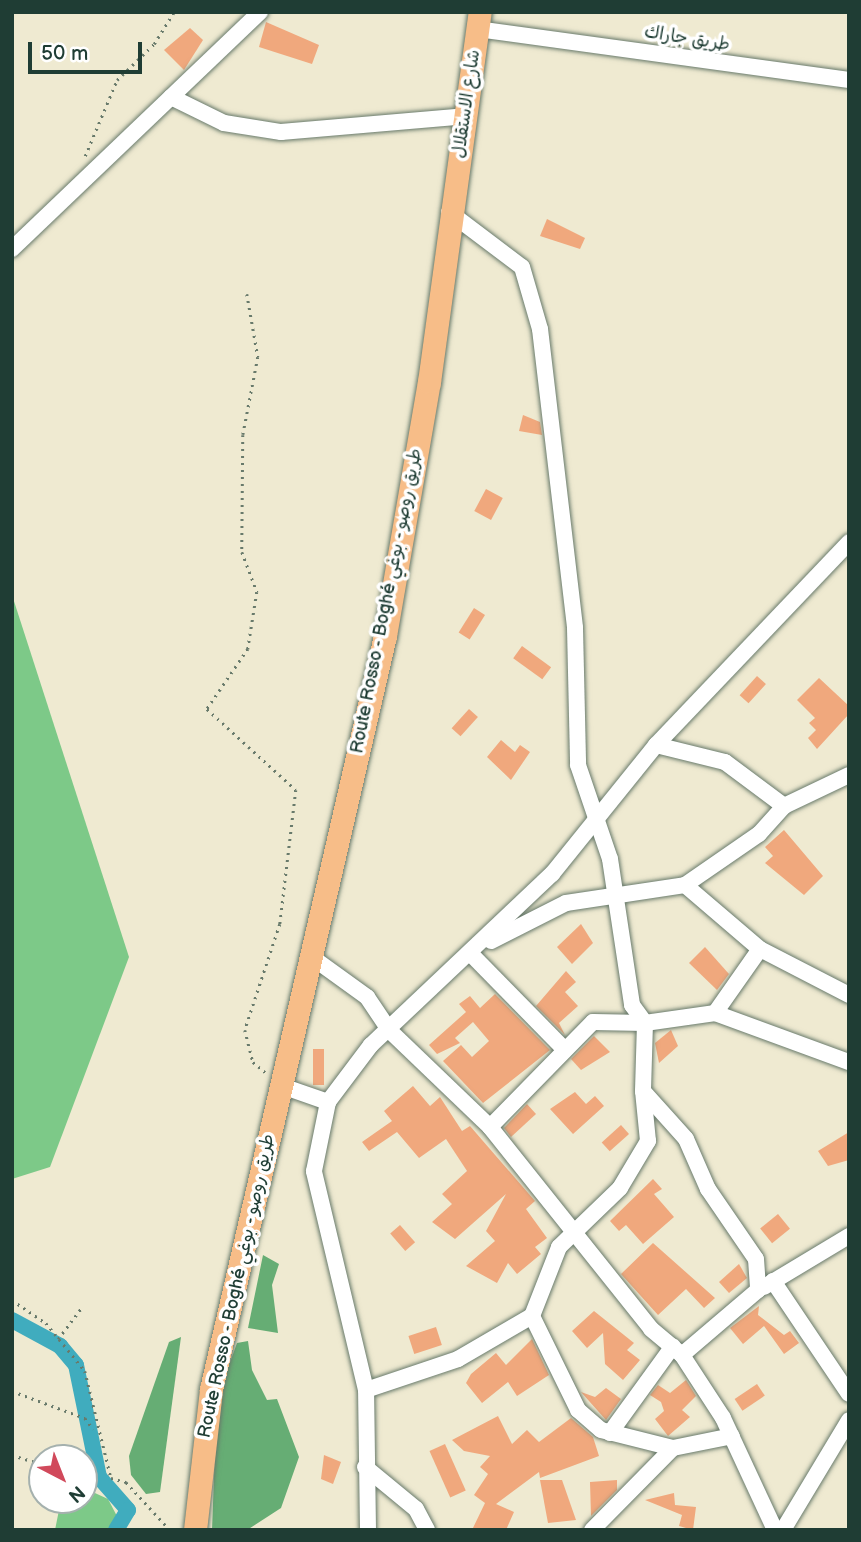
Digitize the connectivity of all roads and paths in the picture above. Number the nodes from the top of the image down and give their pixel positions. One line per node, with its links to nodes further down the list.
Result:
1 (174, 12): 7 (path)
2 (260, 12): 5 (street)
3 (479, 21): 4 (street, طريق جاراك); 6 (highway, شارع الاستقلال)
4 (849, 80)
5 (171, 96): 6 (street); 7 (street)
6 (467, 116): 8 (highway, شارع الاستقلال)
7 (73, 190): 9 (street)
8 (451, 203): 15 (street); 20 (highway, Route Rosso - Boghé طريق روصو - بوغي)
9 (12, 249)
10 (247, 294): 27 (path)
11 (849, 542): 12 (street)
12 (656, 745): 14 (street); 15 (street)
13 (849, 775): 14 (street)
14 (784, 806): 16 (street)
15 (596, 819): 17 (street); 19 (street)
16 (685, 885): 17 (street); 18 (street)
17 (615, 900): 19 (street); 23 (street)
18 (760, 949): 21 (street); 22 (street)
19 (475, 951): 24 (street); 25 (street)
20 (313, 958): 24 (street); 27 (highway, Route Rosso - Boghé طريق روصو - بوغي)
21 (849, 995)
22 (715, 1013): 23 (street); 26 (street)
23 (645, 1023): 25 (street); 28 (street)
24 (389, 1030): 29 (street); 30 (street)
25 (565, 1050): 30 (street)
26 (849, 1062)
27 (282, 1086): 29 (street); 50 (highway, Route Rosso - Boghé طريق روصو - بوغي)
28 (643, 1091): 31 (street); 34 (street)
29 (328, 1102): 40 (street)
30 (490, 1127): 31 (street)
31 (572, 1233): 37 (street); 39 (street)
32 (848, 1240): 33 (street)
33 (773, 1281): 34 (street); 42 (street)
34 (758, 1290): 39 (street)
35 (12, 1300): 38 (path)
36 (81, 1308): 38 (path)
37 (531, 1316): 40 (street); 45 (street)
38 (58, 1339): 44 (path)
39 (678, 1350): 45 (street); 46 (street)
40 (366, 1390): 48 (street)
41 (12, 1391): 44 (path)
42 (849, 1394)
43 (849, 1420): 55 (street)
44 (95, 1430): 49 (path)
45 (610, 1433): 47 (street)
46 (732, 1436): 47 (street); 54 (street)
47 (673, 1448): 53 (street)
48 (365, 1467): 51 (street); 52 (street)
49 (170, 1530)
50 (195, 1530)
51 (368, 1530)
52 (427, 1530)
53 (592, 1530)
54 (775, 1530)
55 (783, 1530)

